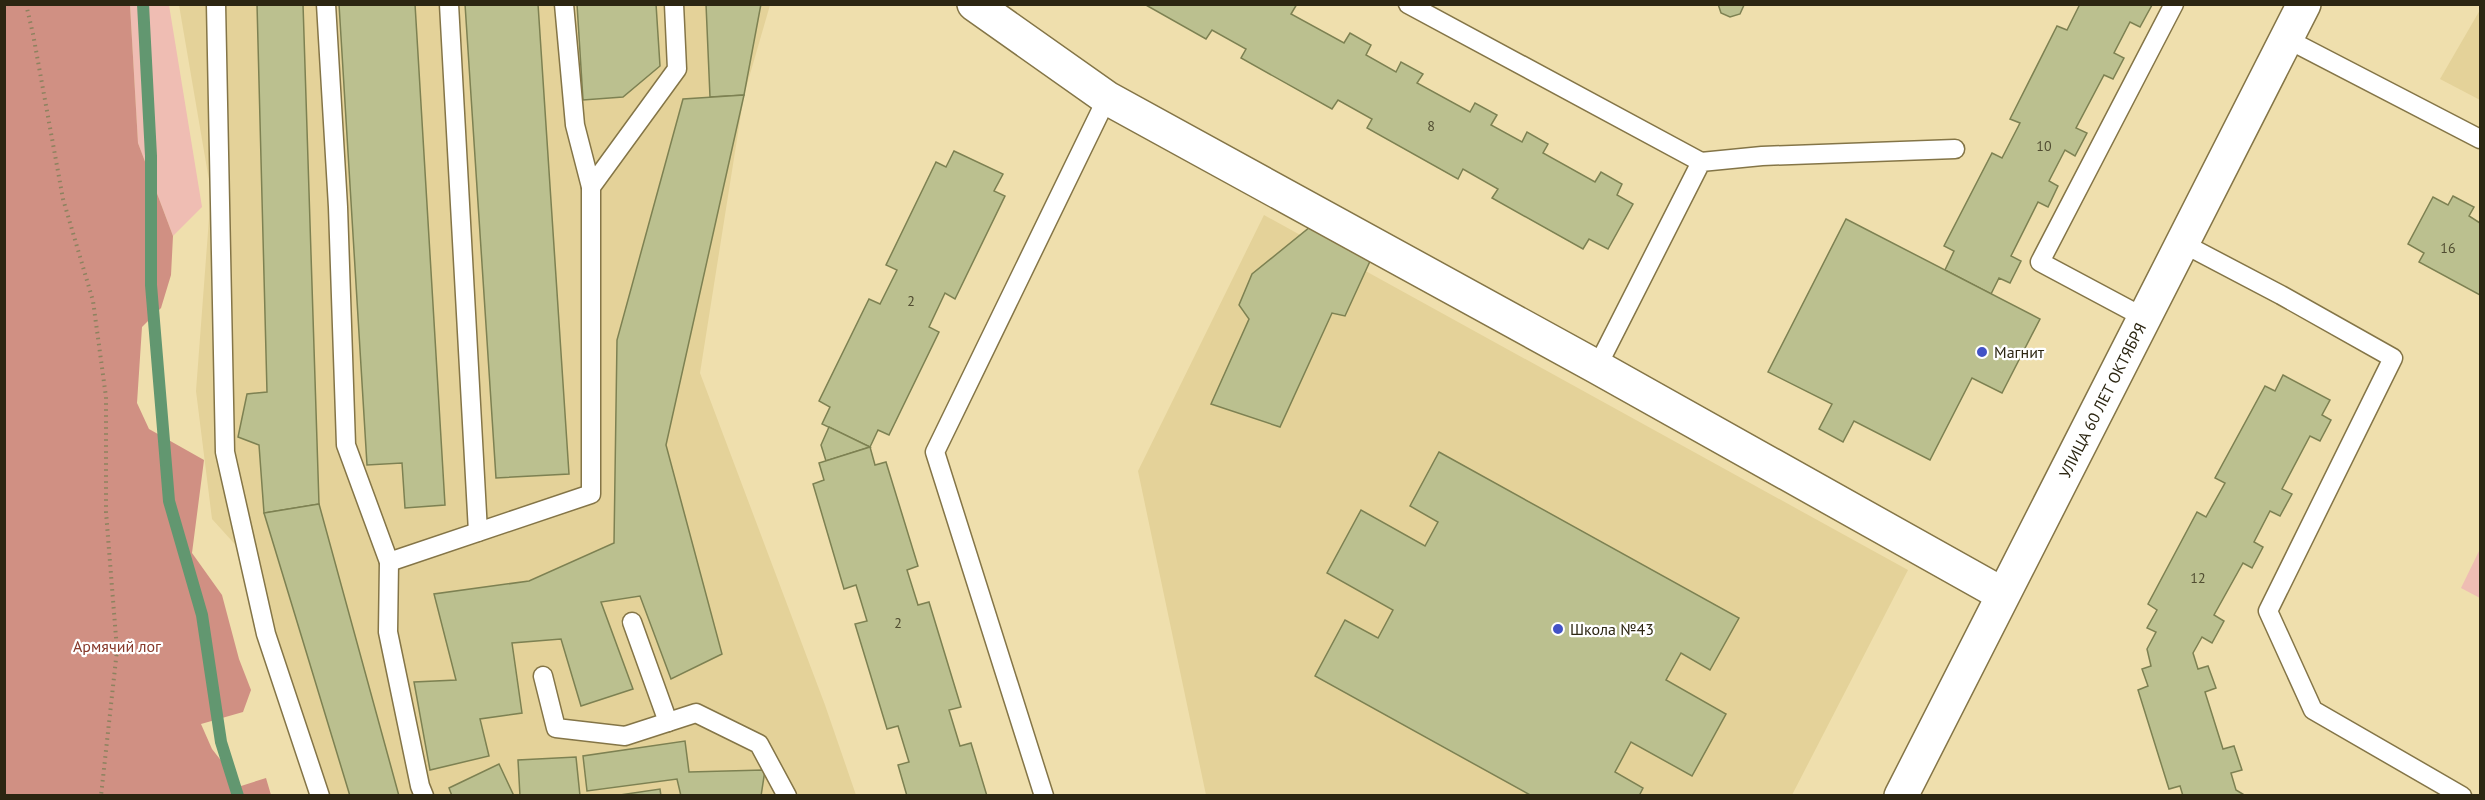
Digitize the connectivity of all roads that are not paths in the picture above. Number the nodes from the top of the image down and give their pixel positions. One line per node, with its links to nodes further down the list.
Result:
1 (216, 4): 25 (lane)
2 (326, 4): 20 (lane)
3 (449, 4): 19 (lane)
4 (564, 4): 15 (lane)
5 (674, 4): 15 (lane)
6 (974, 4): 11 (street)
7 (1408, 4): 14 (lane)
8 (2174, 4): 17 (lane)
9 (2304, 4): 10 (street, УЛИЦА 60 ЛЕТ ОКТЯБРЯ)
10 (2287, 39): 12 (lane); 16 (street, УЛИЦА 60 ЛЕТ ОКТЯБРЯ)
11 (1107, 98): 18 (street); 28 (lane)
12 (2481, 139)
13 (1955, 149): 14 (lane)
14 (1701, 162): 18 (lane)
15 (591, 187): 19 (lane)
16 (2182, 243): 17 (street, УЛИЦА 60 ЛЕТ ОКТЯБРЯ); 30 (lane)
17 (2144, 317): 21 (street, УЛИЦА 60 ЛЕТ ОКТЯБРЯ)
18 (1597, 367): 21 (street)
19 (478, 532): 20 (lane)
20 (389, 562): 26 (lane)
21 (2002, 594): 29 (street, УЛИЦА 60 ЛЕТ ОКТЯБРЯ)
22 (632, 622): 24 (lane)
23 (543, 676): 24 (lane)
24 (668, 722): 27 (lane)
25 (320, 795)
26 (424, 795)
27 (787, 795)
28 (1044, 795)
29 (1901, 795)
30 (2462, 795)

